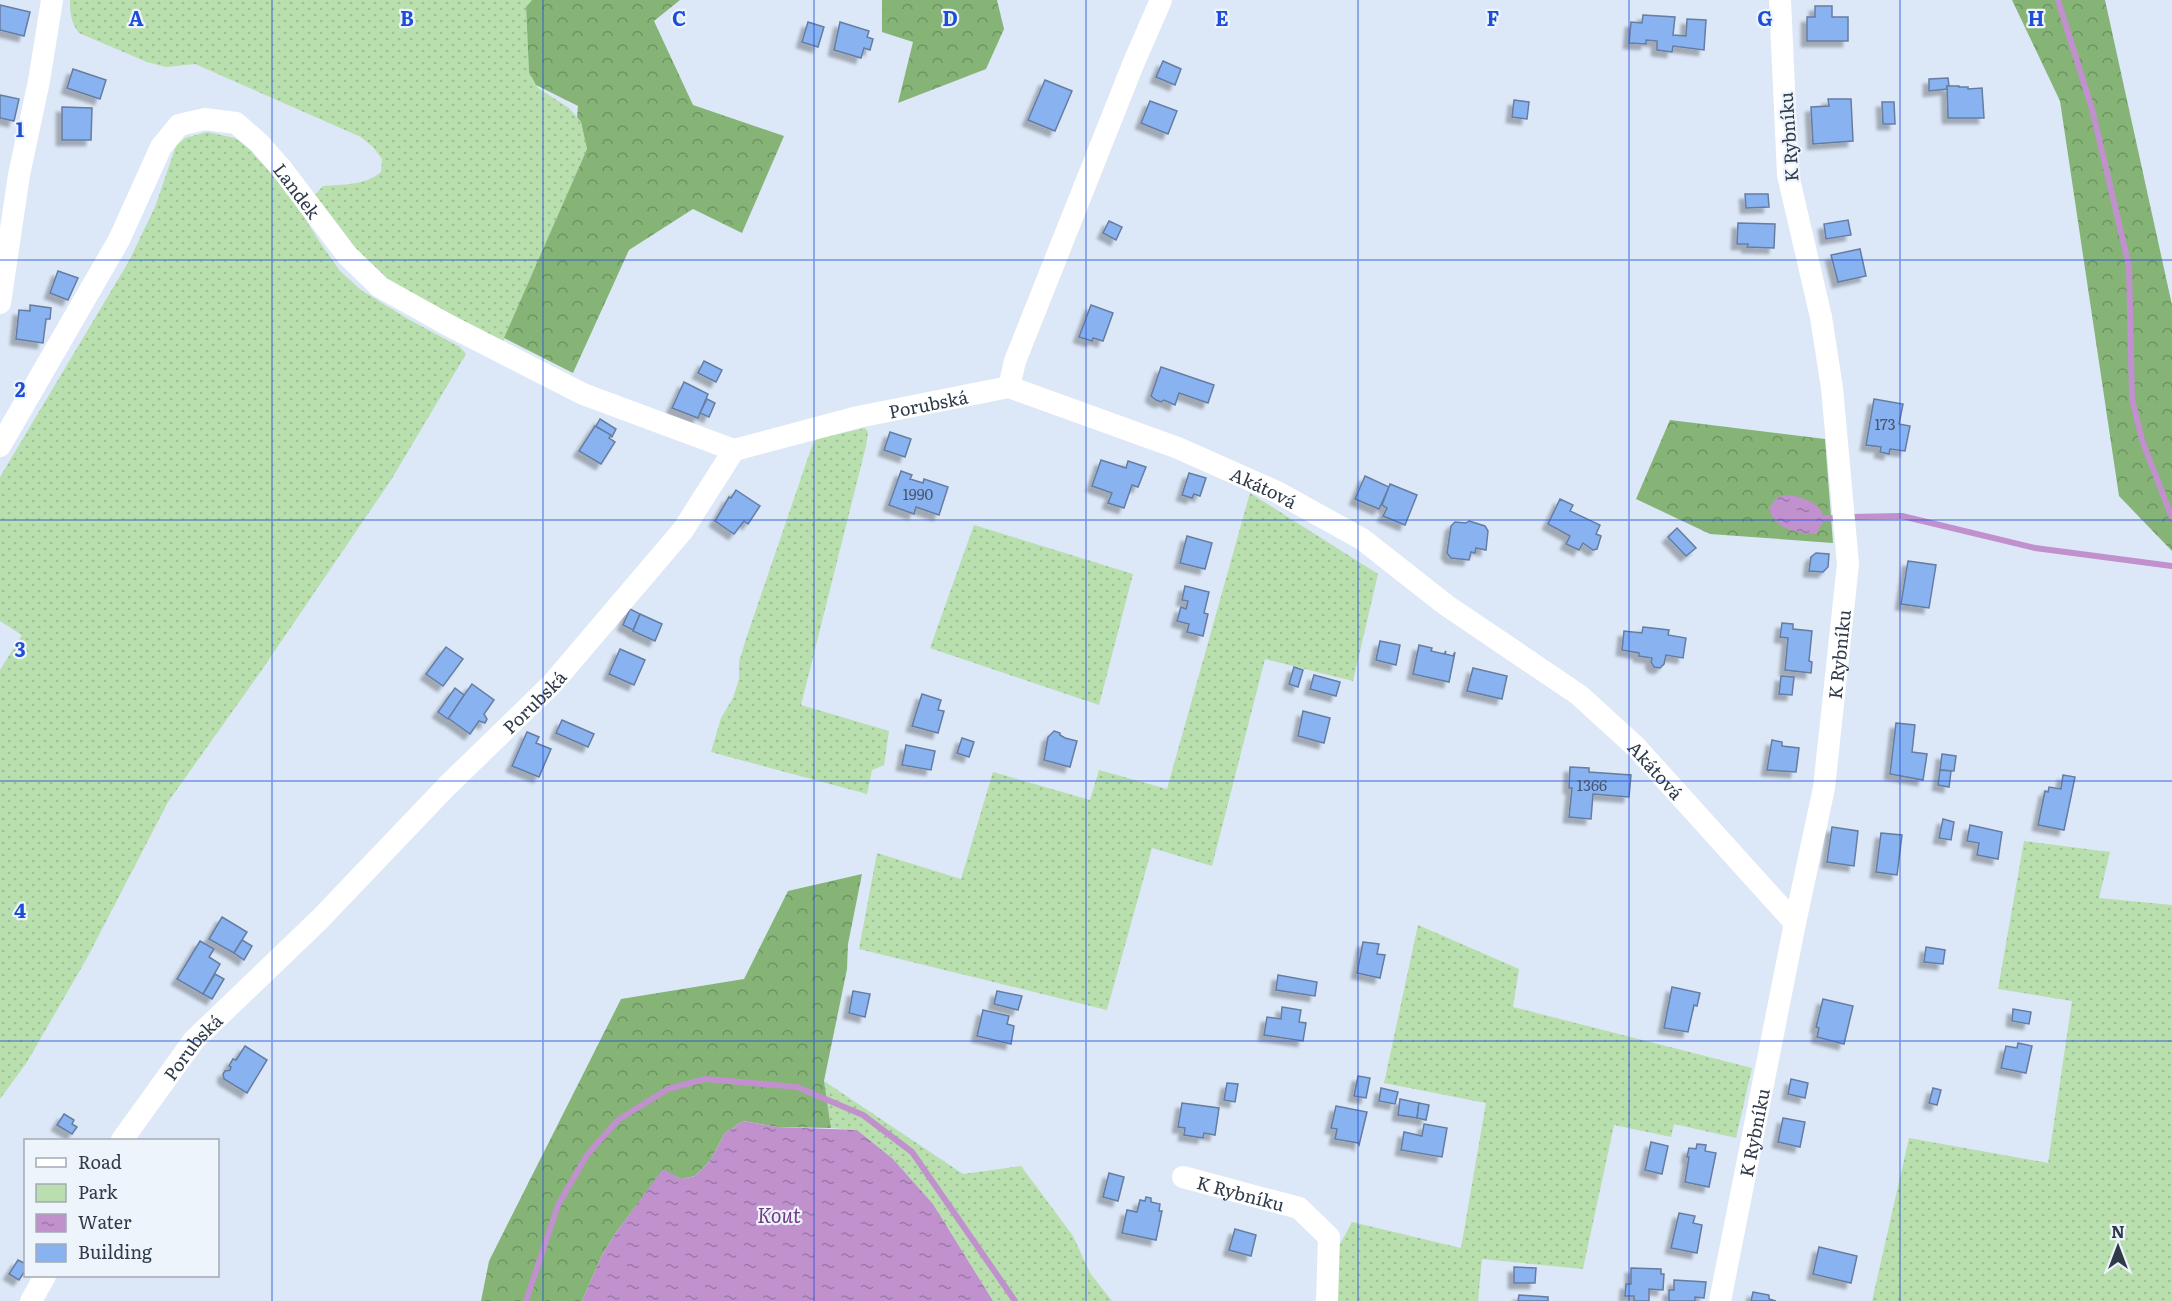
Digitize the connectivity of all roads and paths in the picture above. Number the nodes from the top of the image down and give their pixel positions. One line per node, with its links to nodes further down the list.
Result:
1 (52, 0): 4 (street)
2 (1161, 0): 5 (street)
3 (1780, 0): 8 (street, K Rybníku)
4 (0, 303)
5 (1009, 387): 7 (street, Porubská); 8 (street, Akátová)
6 (0, 446): 7 (street, Landek)
7 (734, 450): 9 (street, Porubská)
8 (1795, 923): 14 (street, K Rybníku)
9 (123, 1139)
10 (1183, 1178): 13 (street, K Rybníku)
11 (44, 1277): 12 (street)
12 (31, 1301)
13 (1327, 1301)
14 (1720, 1301)

